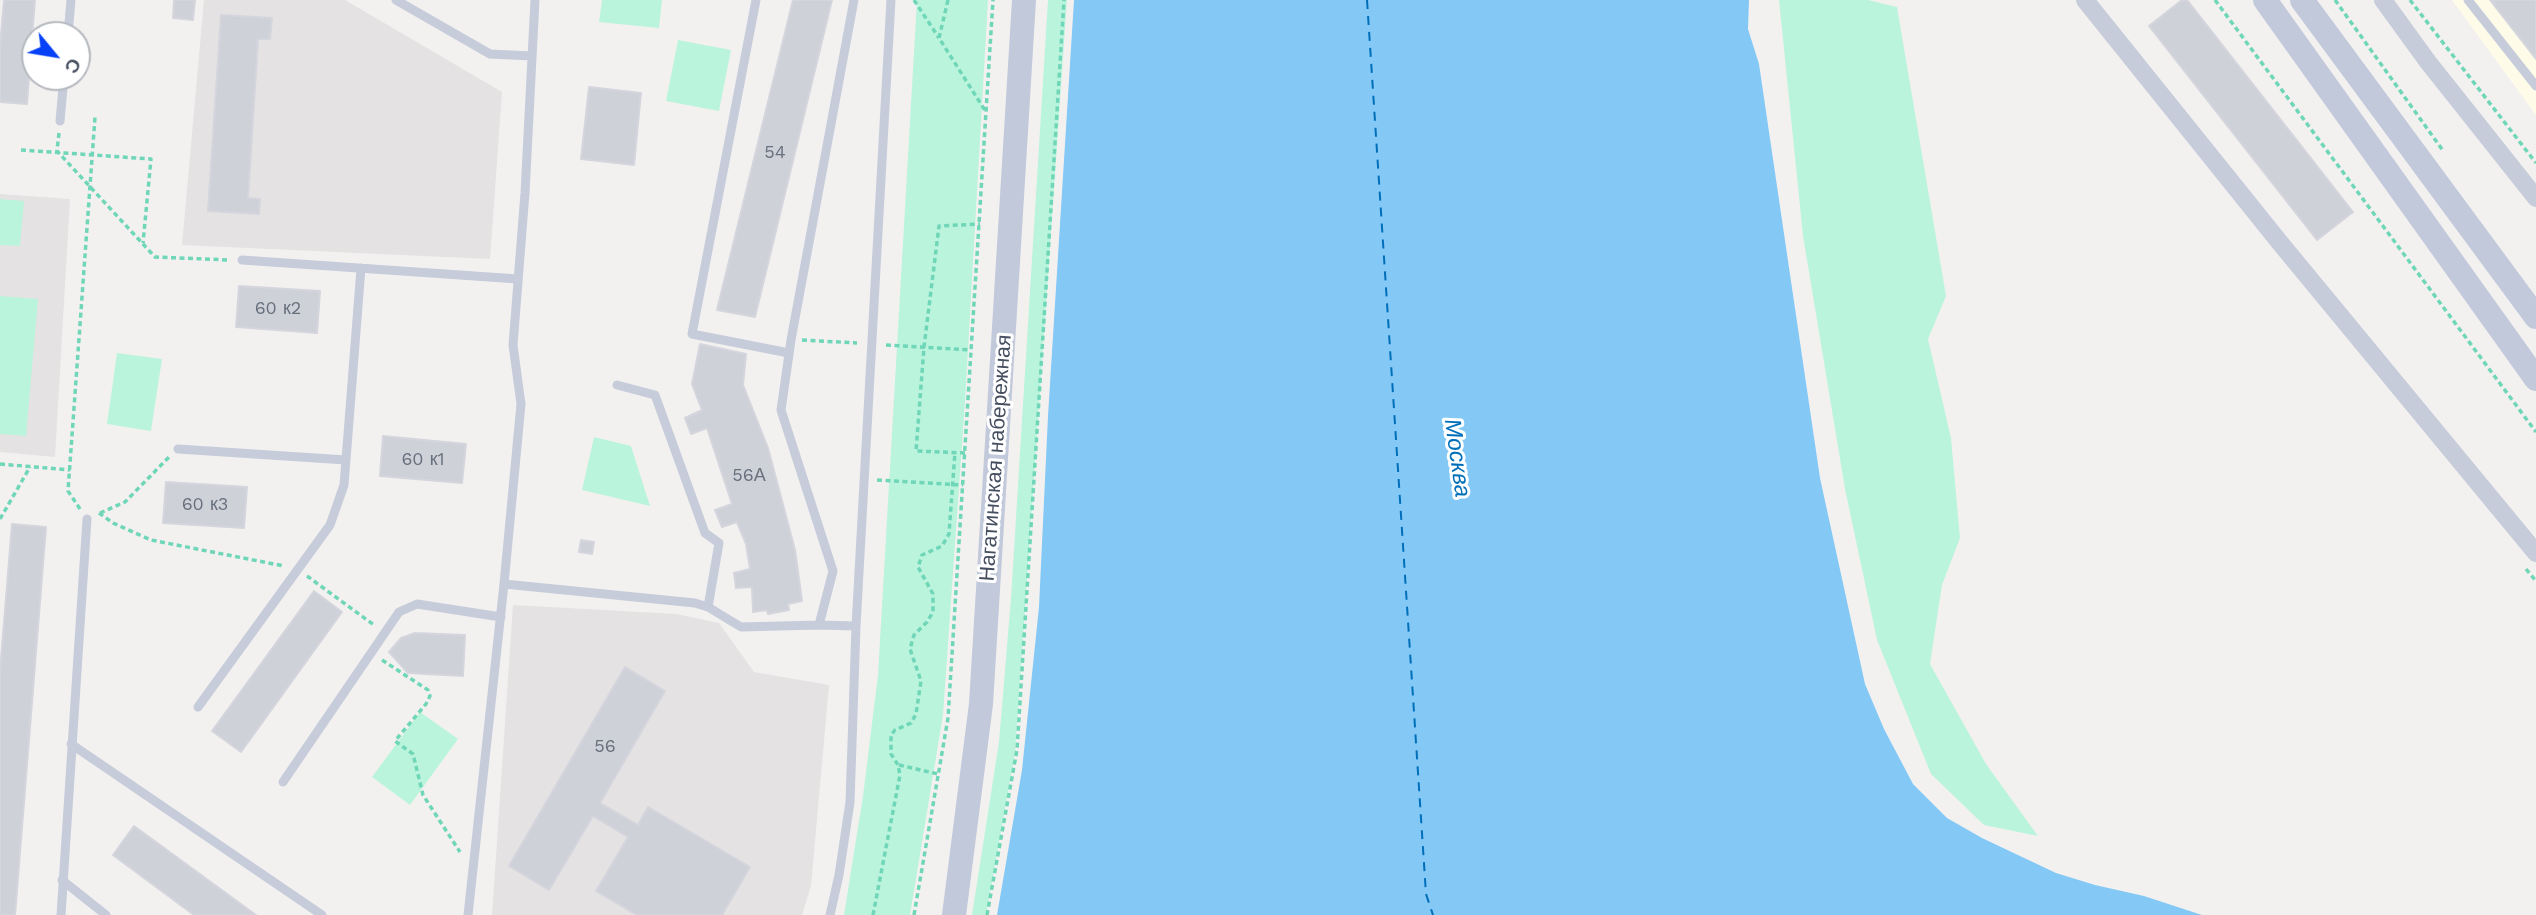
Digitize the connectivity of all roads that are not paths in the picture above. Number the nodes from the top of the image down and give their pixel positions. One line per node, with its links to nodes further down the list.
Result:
1 (71, 0): 13 (lane)
2 (396, 0): 14 (lane)
3 (535, 0): 14 (lane)
4 (756, 0): 23 (lane)
5 (854, 0): 23 (lane)
6 (891, 0): 34 (lane)
7 (1024, 0): 44 (street, Нагатинская набережная)
8 (2085, 0): 29 (street)
9 (2265, 0): 24 (street)
10 (2302, 0): 22 (street)
11 (2383, 0): 18 (street)
12 (2468, 0): 15 (lane)
13 (69, 21)
14 (532, 56): 21 (lane)
15 (2536, 86)
16 (63, 91): 17 (lane)
17 (60, 121)
18 (2536, 198)
19 (242, 260): 20 (lane)
20 (361, 268): 21 (lane); 27 (lane)
21 (518, 279): 30 (lane)
22 (2536, 317)
23 (789, 353): 33 (lane)
24 (2536, 379)
25 (617, 385): 31 (lane)
26 (178, 449): 27 (lane)
27 (346, 460): 35 (lane)
28 (87, 519): 36 (lane)
29 (2536, 553)
30 (504, 584): 31 (lane); 32 (lane)
31 (708, 607): 33 (lane)
32 (501, 617): 37 (lane); 42 (lane)
33 (819, 625): 34 (lane)
34 (856, 626): 43 (lane)
35 (198, 707)
36 (71, 744): 38 (lane); 41 (lane)
37 (283, 782)
38 (62, 880): 39 (lane); 40 (lane)
39 (61, 915)
40 (106, 915)
41 (322, 915)
42 (468, 915)
43 (830, 915)
44 (954, 915)

